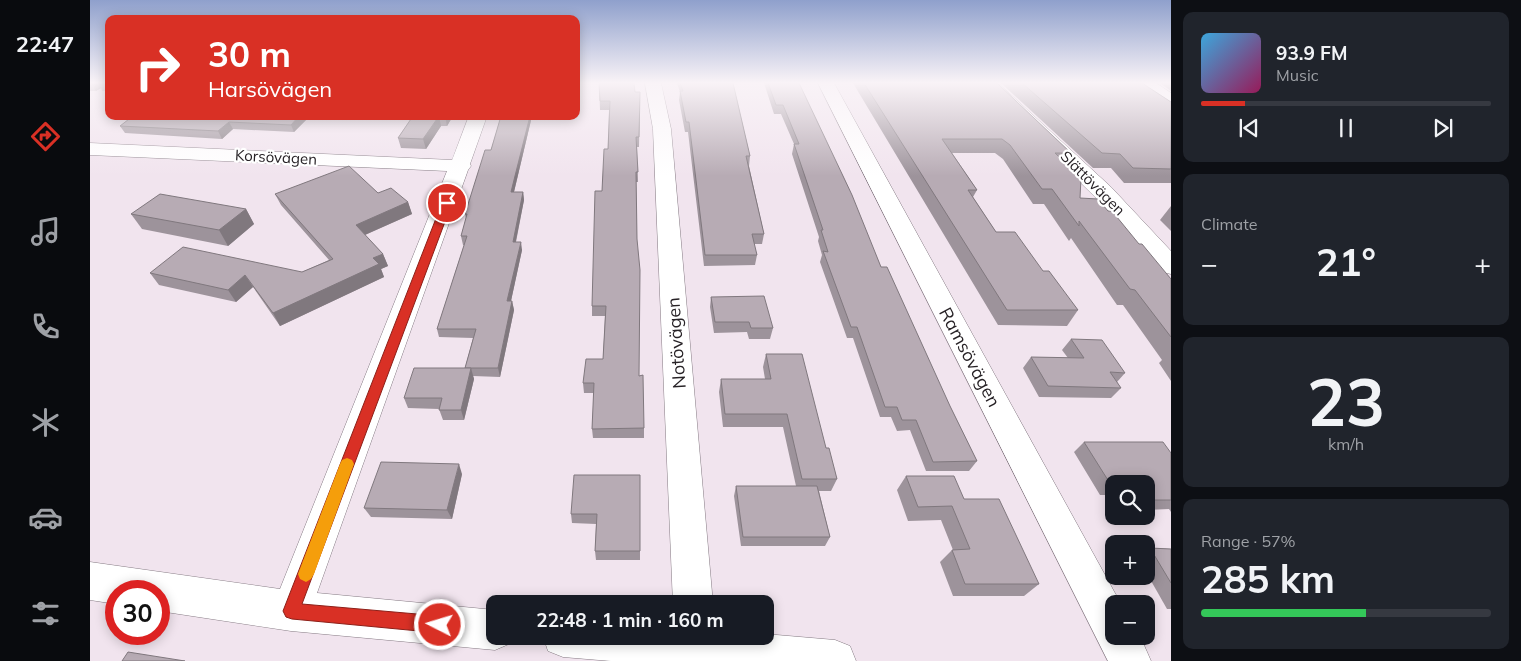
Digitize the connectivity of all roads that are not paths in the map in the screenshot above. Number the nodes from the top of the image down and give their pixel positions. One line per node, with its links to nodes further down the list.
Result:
1 (659, 114): 9 (street, Notövägen)
2 (842, 114): 11 (street, Ramsövägen)
3 (1021, 114): 7 (street, Slättövägen)
4 (477, 120): 6 (street)
5 (90, 148): 6 (street, Korsövägen)
6 (461, 166): 10 (street)
7 (1171, 266)
8 (90, 580): 10 (street)
9 (692, 595)
10 (292, 611): 12 (street)
11 (1105, 614)
12 (486, 629)
13 (718, 645): 15 (street)
14 (1122, 645): 16 (street)
15 (836, 661)
16 (1130, 661)

